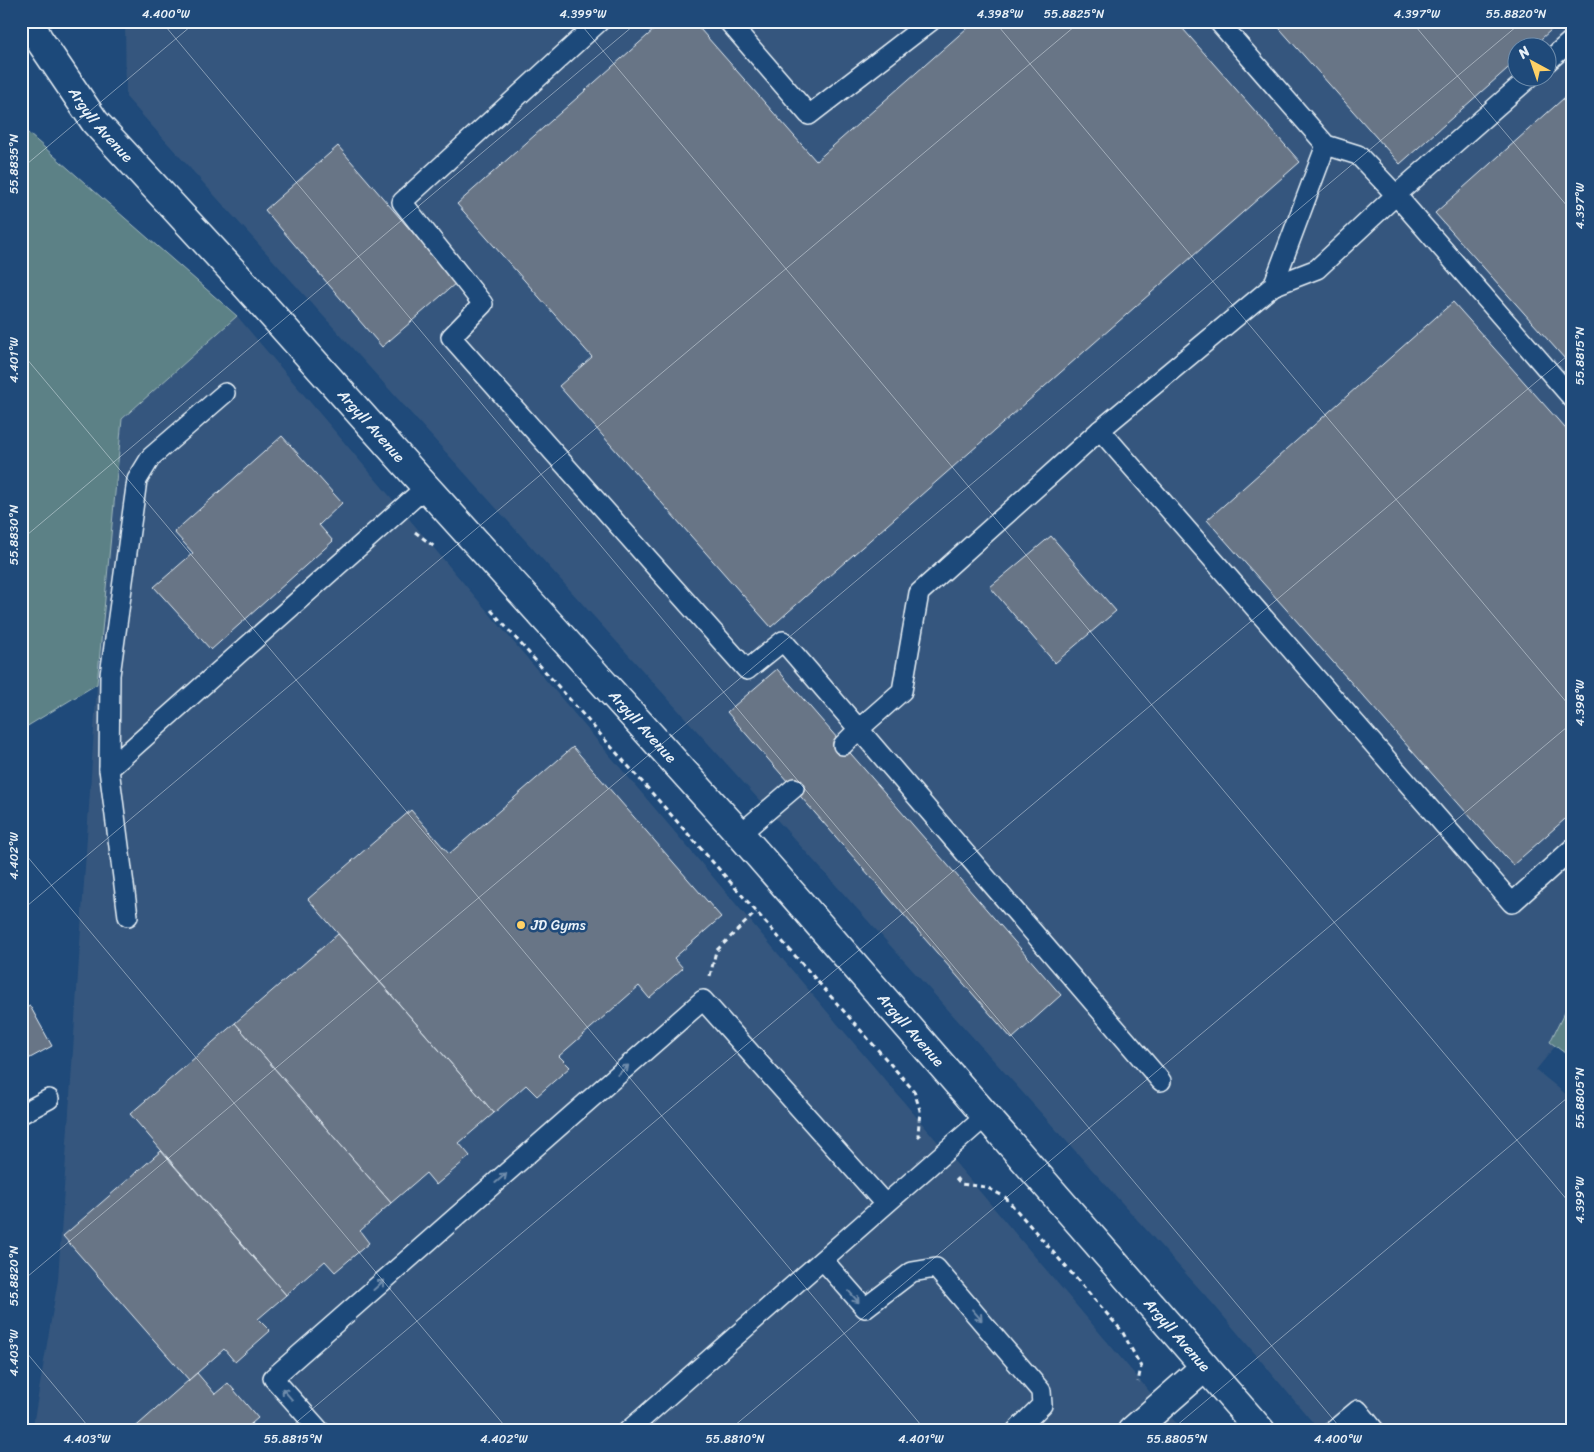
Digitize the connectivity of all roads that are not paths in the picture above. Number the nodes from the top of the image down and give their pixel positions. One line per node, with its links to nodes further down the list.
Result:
1 (30, 21): 15 (street, Argyll Avenue)
2 (600, 21): 16 (lane)
3 (728, 21): 4 (lane)
4 (931, 21)
5 (1218, 21): 9 (lane)
6 (1573, 39): 7 (lane)
7 (1556, 53)
8 (1519, 88): 10 (lane)
9 (1326, 145): 10 (lane); 11 (lane)
10 (1396, 195): 11 (lane); 13 (lane)
11 (1273, 286): 14 (lane)
12 (225, 393): 18 (lane)
13 (1573, 399)
14 (1100, 430): 16 (lane); 21 (lane)
15 (426, 488): 18 (lane); 20 (street, Argyll Avenue)
16 (860, 728): 17 (lane); 23 (lane)
17 (843, 745)
18 (109, 769): 22 (lane)
19 (794, 788): 20 (lane)
20 (740, 834): 26 (street, Argyll Avenue)
21 (1573, 848)
22 (128, 916)
23 (1161, 1081)
24 (49, 1099): 25 (lane)
25 (21, 1114)
26 (986, 1116): 27 (lane); 29 (street, Argyll Avenue)
27 (886, 1204): 28 (lane); 30 (lane, one-way to 27)
28 (823, 1260): 31 (lane); 32 (lane, one-way to 32)
29 (1205, 1367): 33 (street); 34 (street, Argyll Avenue)
30 (320, 1431)
31 (628, 1431)
32 (1016, 1431)
33 (1132, 1431)
34 (1261, 1431)
35 (1333, 1431): 36 (lane)
36 (1376, 1431)

